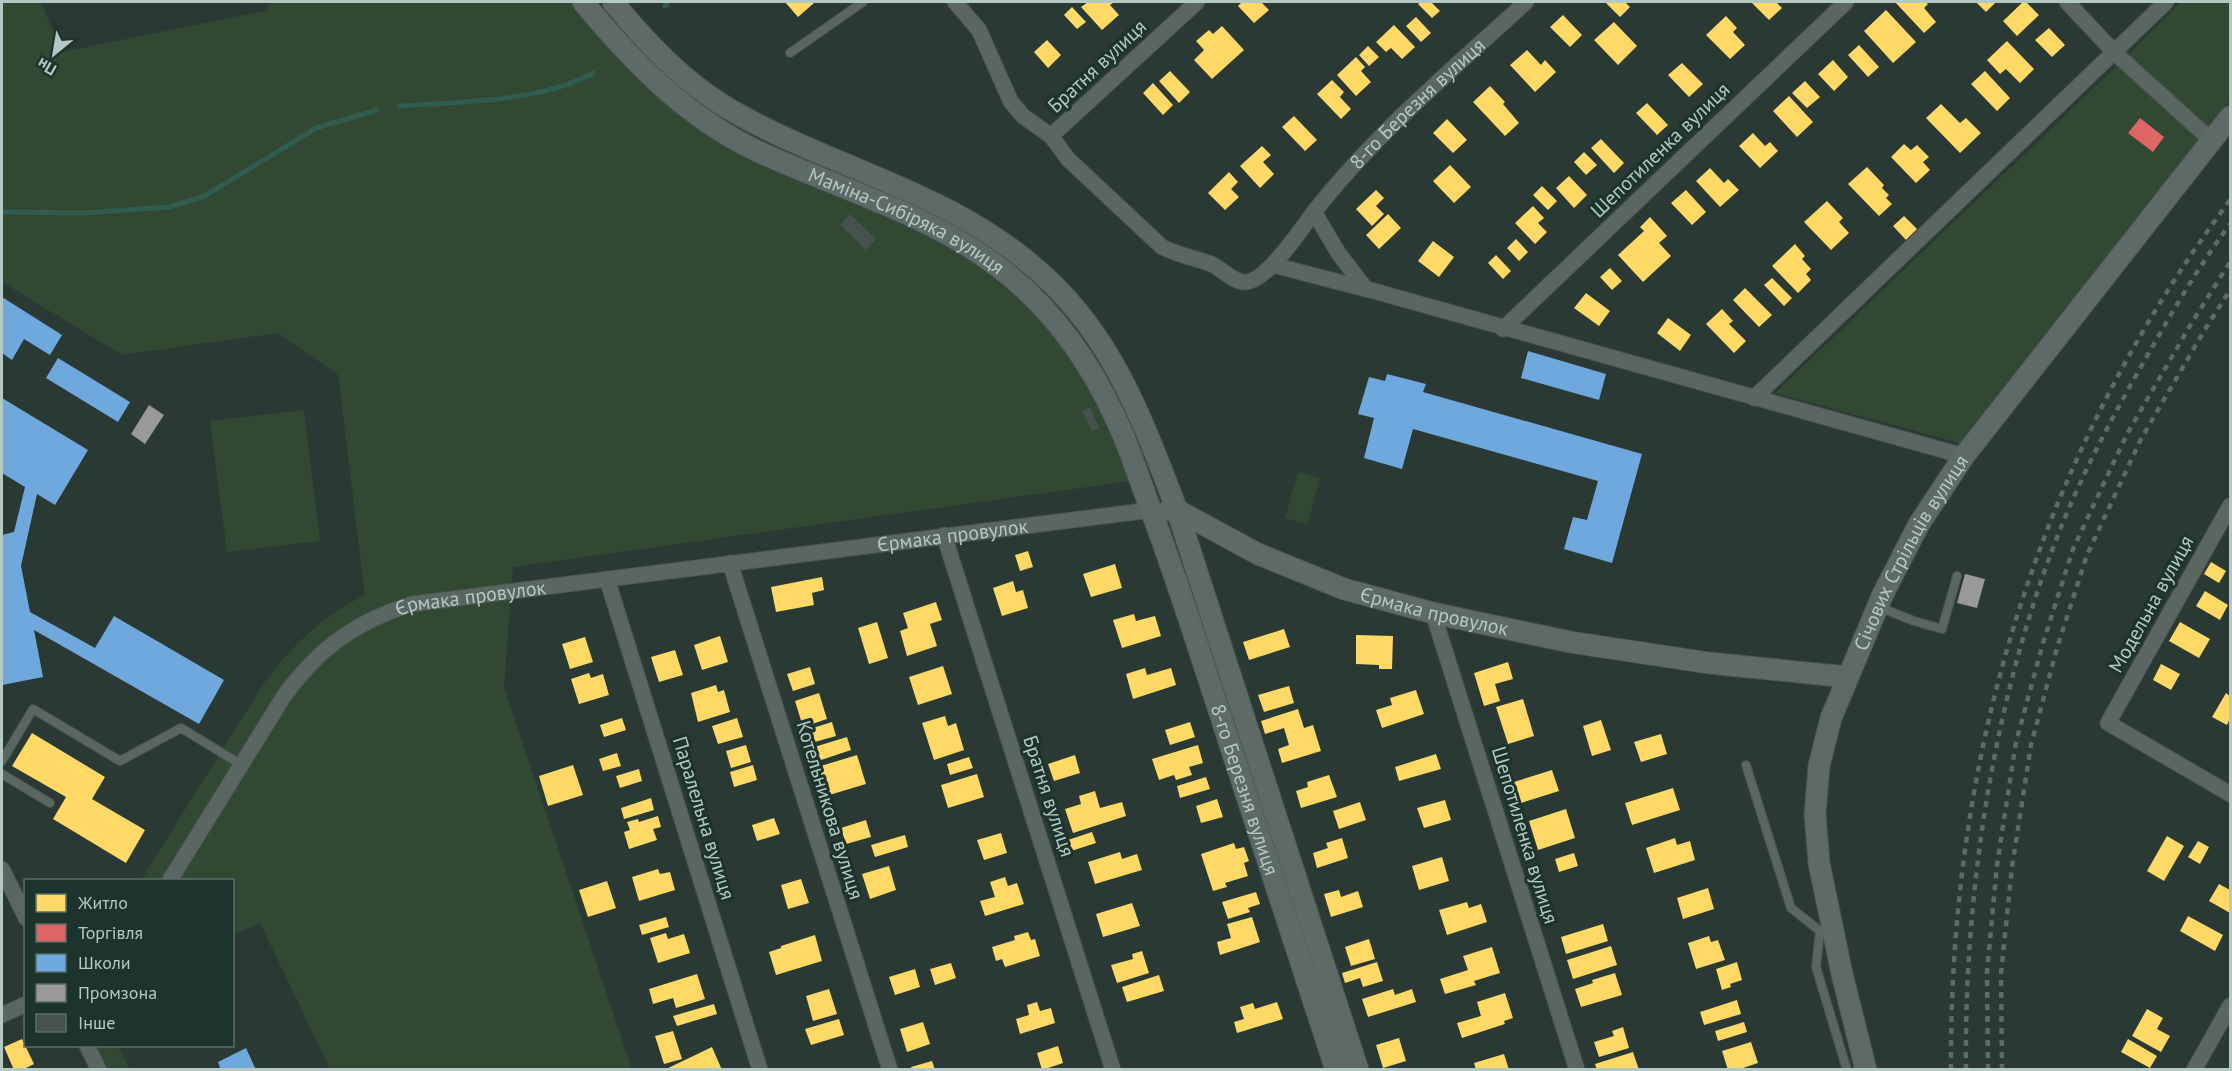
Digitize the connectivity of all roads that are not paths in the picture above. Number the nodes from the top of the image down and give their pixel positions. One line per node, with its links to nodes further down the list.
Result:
1 (583, 2): 22 (main road, Маміна-Сибіряка вулиця)
2 (613, 2): 23 (main road, Маміна-Сибіряка вулиця)
3 (863, 2): 10 (lane)
4 (955, 2): 13 (street)
5 (1197, 2): 13 (street, Братня вулиця)
6 (1526, 2): 15 (street, 8-го Березня вулиця)
7 (1846, 2): 18 (street, Шепотиленка вулиця)
8 (2067, 2): 11 (street)
9 (2166, 2): 11 (street)
10 (790, 53)
11 (2115, 53): 14 (street); 19 (street)
12 (2230, 117): 14 (main road, Січових Стрільців вулиця)
13 (1051, 136): 16 (street, 8-го Березня вулиця)
14 (2212, 141): 20 (main road, Січових Стрільців вулиця)
15 (1314, 213): 16 (street, 8-го Березня вулиця); 17 (street)
16 (1273, 266): 17 (street)
17 (1366, 289): 18 (street)
18 (1503, 328): 19 (street)
19 (1754, 398): 20 (street)
20 (1964, 456): 28 (main road, Січових Стрільців вулиця)
21 (2230, 506): 35 (street, Модельна вулиця)
22 (1151, 510): 23 (main road, Єрмака провулок); 24 (street, Єрмака провулок); 49 (main road, 8-го Березня вулиця)
23 (1177, 510): 29 (main road, Єрмака провулок); 50 (main road, 8-го Березня вулиця)
24 (944, 535): 25 (street, Єрмака провулок); 48 (street, Братня вулиця)
25 (730, 563): 27 (street, Єрмака провулок); 47 (street, Котельникова вулиця)
26 (1957, 576): 28 (lane)
27 (607, 579): 32 (street, Єрмака провулок); 46 (street, Паралельна вулиця)
28 (1878, 606): 30 (main road, Січових Стрільців вулиця)
29 (1433, 613): 30 (main road, Єрмака провулок); 51 (street, Шепотиленка вулиця)
30 (1848, 677): 40 (main road, Січових Стрільців вулиця)
31 (2, 761): 32 (lane)
32 (242, 765): 38 (street, Єрмака провулок)
33 (1746, 765): 40 (lane)
34 (2, 774): 36 (lane)
35 (2230, 794)
36 (50, 802)
37 (2, 869): 39 (street)
38 (171, 879)
39 (24, 914)
40 (1826, 929): 52 (lane); 53 (main road, Січових Стрільців вулиця)
41 (24, 1005): 43 (street)
42 (2230, 1006): 54 (street)
43 (2, 1015)
44 (88, 1047): 45 (street)
45 (99, 1070)
46 (760, 1070)
47 (890, 1070)
48 (1113, 1070)
49 (1336, 1070)
50 (1358, 1070)
51 (1577, 1070)
52 (1847, 1070)
53 (1866, 1070)
54 (2194, 1070)

